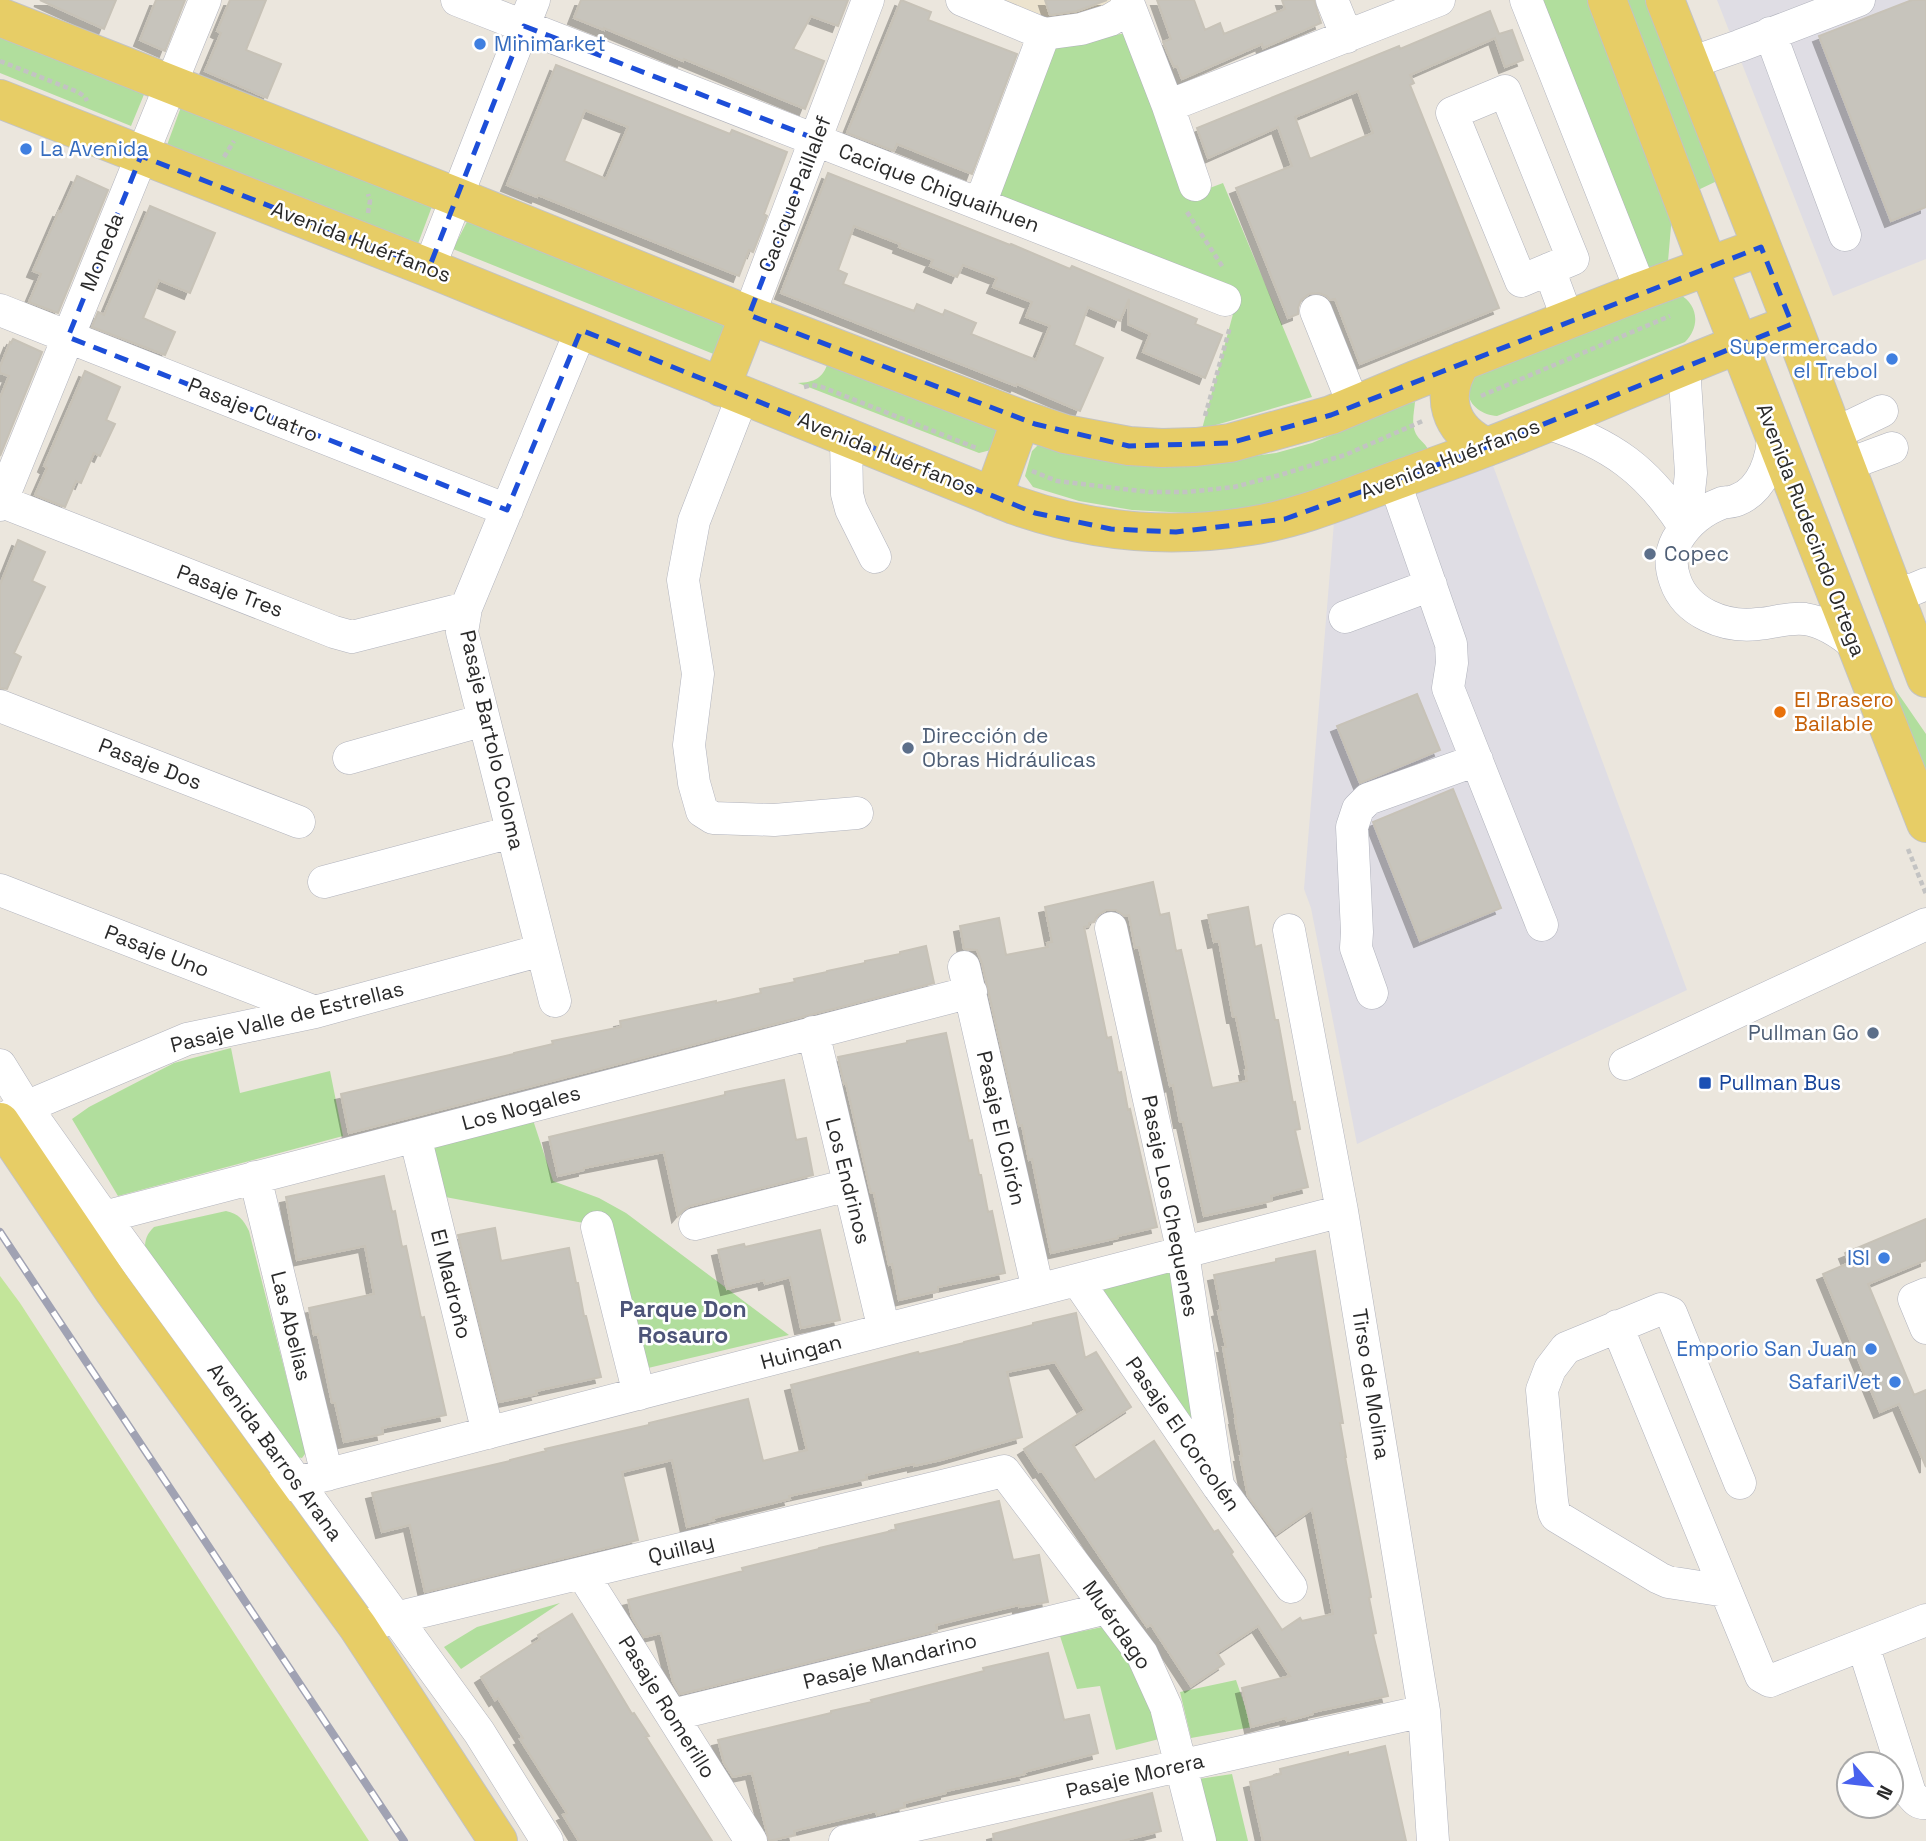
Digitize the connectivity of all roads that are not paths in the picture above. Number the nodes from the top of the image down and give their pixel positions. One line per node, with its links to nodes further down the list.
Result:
1 (205, 0): 19 (street, Moneda)
2 (457, 0): 12 (street, Cacique Chiguaihuen)
3 (867, 0): 23 (street, Cacique Paillalef)
4 (961, 0): 15 (street)
5 (1332, 0): 16 (street)
6 (1439, 0): 16 (street)
7 (1526, 0): 18 (street)
8 (1607, 0): 30 (main road, Avenida Rudecindo Ortega)
9 (1665, 0): 17 (main road)
10 (1859, 0): 14 (street)
11 (1128, 4): 15 (street); 22 (street)
12 (529, 13): 23 (street, Cacique Chiguaihuen); 25 (street)
13 (0, 18): 19 (main road)
14 (1770, 33): 17 (street); 28 (street)
15 (1044, 34): 27 (street)
16 (1347, 37): 22 (street)
17 (1690, 63): 29 (main road)
18 (1553, 71): 20 (street); 33 (street)
19 (170, 85): 24 (street, Moneda); 25 (main road)
20 (1505, 91): 32 (street); 32 (street)
21 (0, 99): 24 (main road, Avenida Huérfanos)
22 (1168, 106): 26 (street)
23 (816, 139): 27 (street, Cacique Chiguaihuen); 37 (street, Cacique Paillalef)
24 (141, 156): 31 (main road, Avenida Huérfanos); 41 (street, Moneda)
25 (457, 197): 31 (street); 37 (main road)
26 (1190, 197)
27 (980, 204): 34 (street, Cacique Chiguaihuen)
28 (1845, 235)
29 (1761, 247): 30 (main road); 39 (main road)
30 (1708, 266): 33 (main road); 42 (main road, Avenida Rudecindo Ortega)
31 (429, 268): 40 (main road, Avenida Huérfanos)
32 (1549, 269): 38 (street)
33 (1640, 291): 38 (main road)
34 (1228, 296)
35 (0, 310): 41 (street, Pasaje Cuatro)
36 (1316, 311): 46 (street)
37 (749, 315): 45 (main road, Cacique Paillalef); 48 (main road)
38 (1568, 320): 43 (main road)
39 (1792, 324): 42 (main road, Avenida Huérfanos); 54 (main road)
40 (581, 330): 45 (main road, Avenida Huérfanos); 58 (street, Pasaje Bartolo Coloma)
41 (68, 337): 57 (street, Moneda); 58 (street, Pasaje Cuatro)
42 (1739, 343): 44 (main road, Avenida Huérfanos); 50 (main road, Avenida Rudecindo Ortega)
43 (1462, 361): 46 (main road); 52 (main road)
44 (1684, 366): 49 (main road, Avenida Huérfanos); 59 (street)
45 (732, 391): 51 (main road, Avenida Huérfanos); 71 (street)
46 (1354, 406): 48 (main road)
47 (1882, 411): 54 (street)
48 (1021, 419): 56 (main road)
49 (1546, 423): 52 (main road, Avenida Huérfanos); 59 (street)
50 (1773, 433): 59 (street); 65 (main road, Avenida Rudecindo Ortega)
51 (846, 437): 56 (main road, Avenida Huérfanos); 60 (street)
52 (1487, 447): 55 (main road, Avenida Huérfanos)
53 (1892, 448): 54 (street)
54 (1840, 450): 62 (main road)
55 (1394, 480): 56 (main road, Avenida Huérfanos); 61 (street)
56 (993, 497)
57 (0, 503): 63 (street, Pasaje Tres)
58 (507, 510): 63 (street, Pasaje Bartolo Coloma)
59 (1685, 528): 65 (street)
60 (875, 556)
61 (1432, 585): 64 (street); 70 (street)
62 (1910, 588): 66 (main road)
63 (466, 608): 68 (street, Pasaje Bartolo Coloma)
64 (1346, 617)
65 (1856, 646): 73 (main road, Avenida Rudecindo Ortega)
66 (1926, 678)
67 (0, 706): 72 (street, Pasaje Dos)
68 (484, 720): 69 (street); 74 (street, Pasaje Bartolo Coloma)
69 (349, 758)
70 (1477, 760): 78 (street); 83 (street)
71 (857, 814)
72 (299, 822)
73 (1926, 823)
74 (512, 832): 75 (street); 81 (street, Pasaje Bartolo Coloma)
75 (324, 882)
76 (0, 890): 85 (street, Pasaje Uno)
77 (1926, 924): 87 (street)
78 (1542, 925)
79 (1111, 928): 97 (street, Pasaje Los Chequenes)
80 (1289, 930): 93 (street, Tirso de Molina)
81 (542, 950): 84 (street, Pasaje Bartolo Coloma); 85 (street, Pasaje Valle de Estrellas)
82 (968, 979): 86 (street, Los Nogales); 99 (street, Pasaje El Coirón)
83 (1372, 993)
84 (555, 1001)
85 (315, 1012): 89 (street, Pasaje Valle de Estrellas)
86 (813, 1032): 90 (street, Los Nogales); 92 (street, Los Endrinos)
87 (1625, 1064)
88 (0, 1065): 89 (street, Avenida Barros Arana)
89 (9, 1116): 95 (main road, Avenida Barros Arana)
90 (415, 1136): 91 (street, Los Nogales); 105 (street, El Madroño)
91 (255, 1177): 95 (street, Los Nogales); 107 (street, Las Abelias)
92 (849, 1185): 94 (street); 103 (street, Los Endrinos)
93 (1342, 1211): 97 (street, Huingan); 120 (street, Tirso de Molina)
94 (695, 1224)
95 (89, 1225): 108 (street, Avenida Barros Arana); 111 (main road, Avenida Barros Arana)
96 (597, 1227): 104 (street)
97 (1183, 1253): 98 (street, Huingan); 110 (street, Pasaje Los Chequenes)
98 (1077, 1280): 99 (street, Huingan); 110 (street, Pasaje El Corcolén)
99 (1038, 1290): 103 (street, Huingan)
100 (1926, 1294): 102 (street)
101 (1618, 1326): 109 (street); 114 (street); 114 (street)
102 (1926, 1328)
103 (884, 1330): 104 (street, Huingan)
104 (639, 1394): 105 (street, Huingan)
105 (488, 1433): 107 (street, Huingan)
106 (1004, 1471): 112 (street, Quillay); 115 (street, Muérdago)
107 (327, 1475): 108 (street, Huingan)
108 (297, 1483): 111 (street, Huingan); 116 (street, Avenida Barros Arana)
109 (1740, 1483)
110 (1218, 1486): 113 (street, Pasaje El Corcolén)
111 (260, 1492): 118 (main road, Avenida Barros Arana)
112 (582, 1573): 116 (street, Quillay); 121 (street, Pasaje Romerillo)
113 (1291, 1587)
114 (1726, 1591): 119 (street)
115 (1107, 1608): 121 (street, Pasaje Mandarino); 122 (street, Muérdago)
116 (396, 1618): 118 (street, Quillay); 125 (street, Avenida Barros Arana)
117 (1926, 1620): 119 (street)
118 (358, 1627): 124 (main road, Avenida Barros Arana)
119 (1863, 1645): 123 (street)
120 (1424, 1711): 122 (street, Pasaje Morera); 129 (street, Tirso de Molina)
121 (672, 1715): 126 (street, Pasaje Romerillo)
122 (1181, 1766): 127 (street, Pasaje Morera); 128 (street, Muérdago)
123 (1926, 1803)
124 (498, 1841)
125 (547, 1841)
126 (751, 1841)
127 (845, 1841)
128 (1200, 1841)
129 (1433, 1841)

